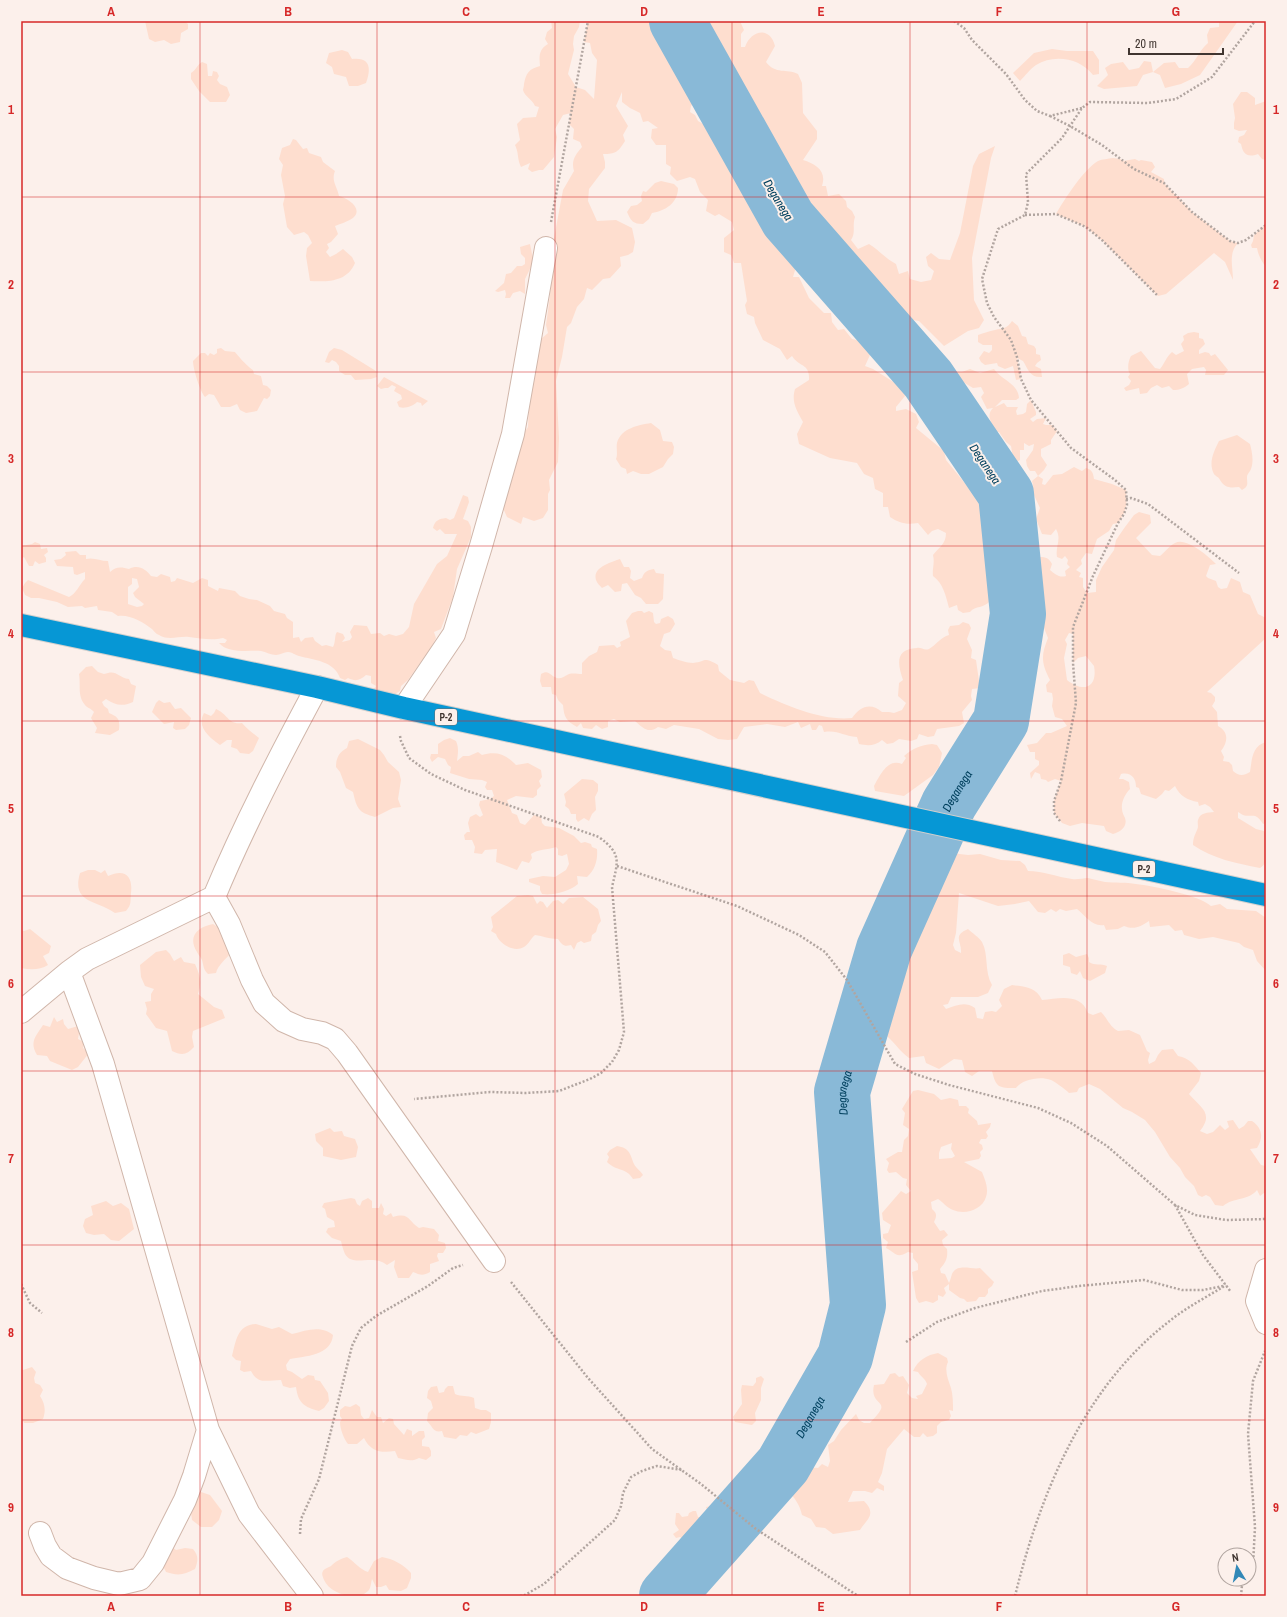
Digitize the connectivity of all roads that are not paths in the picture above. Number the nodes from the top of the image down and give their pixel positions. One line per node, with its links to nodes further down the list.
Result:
1 (546, 248): 4 (street)
2 (21, 625): 3 (highway, P-2)
3 (317, 687): 4 (highway, P-2); 6 (street)
4 (404, 708): 5 (highway, P-2)
5 (1266, 895)
6 (214, 897): 7 (street); 9 (street)
7 (69, 972): 8 (street); 12 (street)
8 (21, 1012)
9 (494, 1261)
10 (1266, 1270): 11 (street)
11 (1266, 1323)
12 (208, 1430): 14 (street); 16 (street)
13 (40, 1533): 14 (street)
14 (140, 1579): 15 (street)
15 (125, 1596)
16 (312, 1596)

